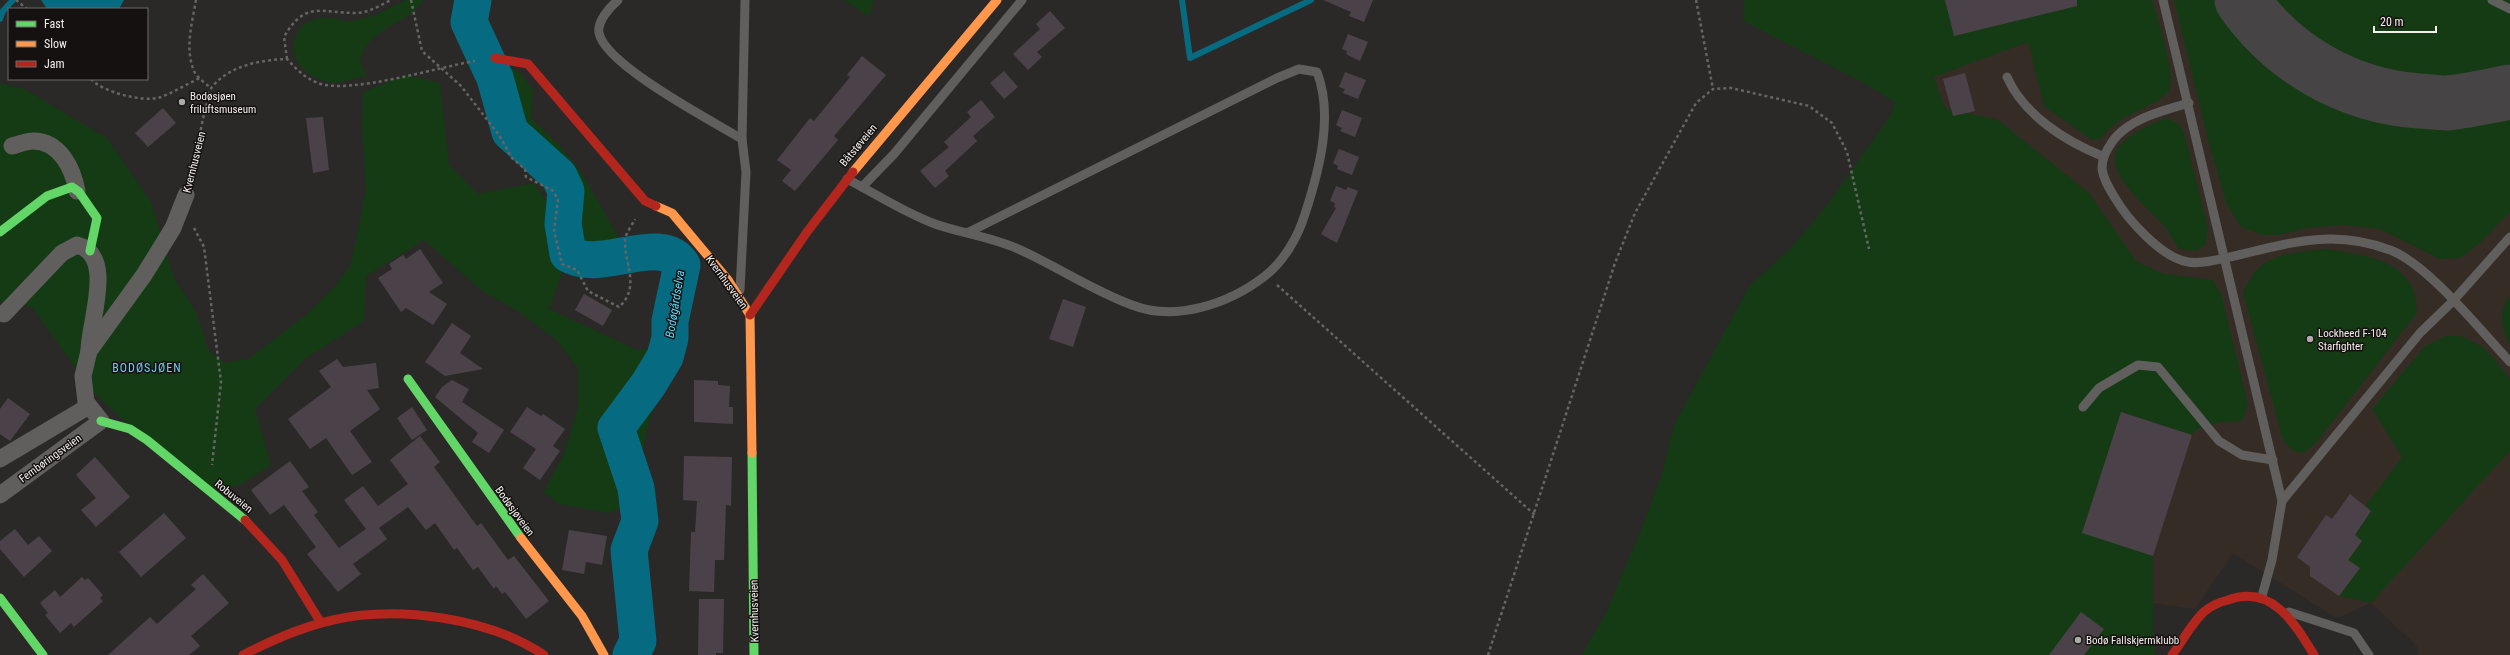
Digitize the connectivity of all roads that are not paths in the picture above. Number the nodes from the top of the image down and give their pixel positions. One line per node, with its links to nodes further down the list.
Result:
1 (618, 0): 11 (lane)
2 (745, 0): 11 (lane)
3 (997, 0): 14 (street, Båtstøveien)
4 (1022, 0): 15 (lane)
5 (2163, 0): 10 (lane)
6 (2492, 0): 7 (lane)
7 (2510, 9)
8 (495, 58): 23 (street, Kvernhusveien)
9 (2007, 77): 13 (lane)
10 (2189, 103): 13 (lane); 22 (lane)
11 (742, 139): 23 (lane)
12 (12, 146): 16 (street)
13 (2102, 156): 22 (lane)
14 (846, 179): 15 (lane); 26 (street, Båtstøveien)
15 (862, 187): 19 (lane)
16 (77, 190): 18 (street); 21 (street)
17 (184, 200): 27 (street, Kvernhusveien)
18 (0, 232)
19 (967, 233): 19 (lane)
20 (2510, 237): 24 (lane)
21 (90, 251): 25 (street); 27 (street, Kvernhusveien)
22 (2225, 258): 24 (lane); 34 (lane)
23 (739, 299): 26 (street, Kvernhusveien)
24 (2453, 301): 28 (lane); 36 (lane)
25 (4, 314)
26 (750, 315): 45 (street, Kvernhusveien)
27 (89, 351): 30 (street, Kvernhusveien)
28 (2510, 362)
29 (408, 380): 44 (street, Bodøsjøveien)
30 (89, 406): 32 (street, Kvernhusveien); 33 (street, Fembøringsveien)
31 (2083, 407): 34 (lane)
32 (101, 420): 35 (street, Fembøringsveien); 40 (street, Robuveien)
33 (0, 459)
34 (2273, 460): 36 (lane)
35 (0, 495)
36 (2282, 501): 37 (lane)
37 (2262, 596): 39 (street); 46 (street)
38 (0, 598): 41 (street)
39 (2282, 609): 47 (street); 48 (lane)
40 (321, 623): 42 (street); 43 (street)
41 (43, 655)
42 (243, 655)
43 (544, 655)
44 (604, 655)
45 (754, 655)
46 (2172, 655)
47 (2314, 655)
48 (2369, 655)

